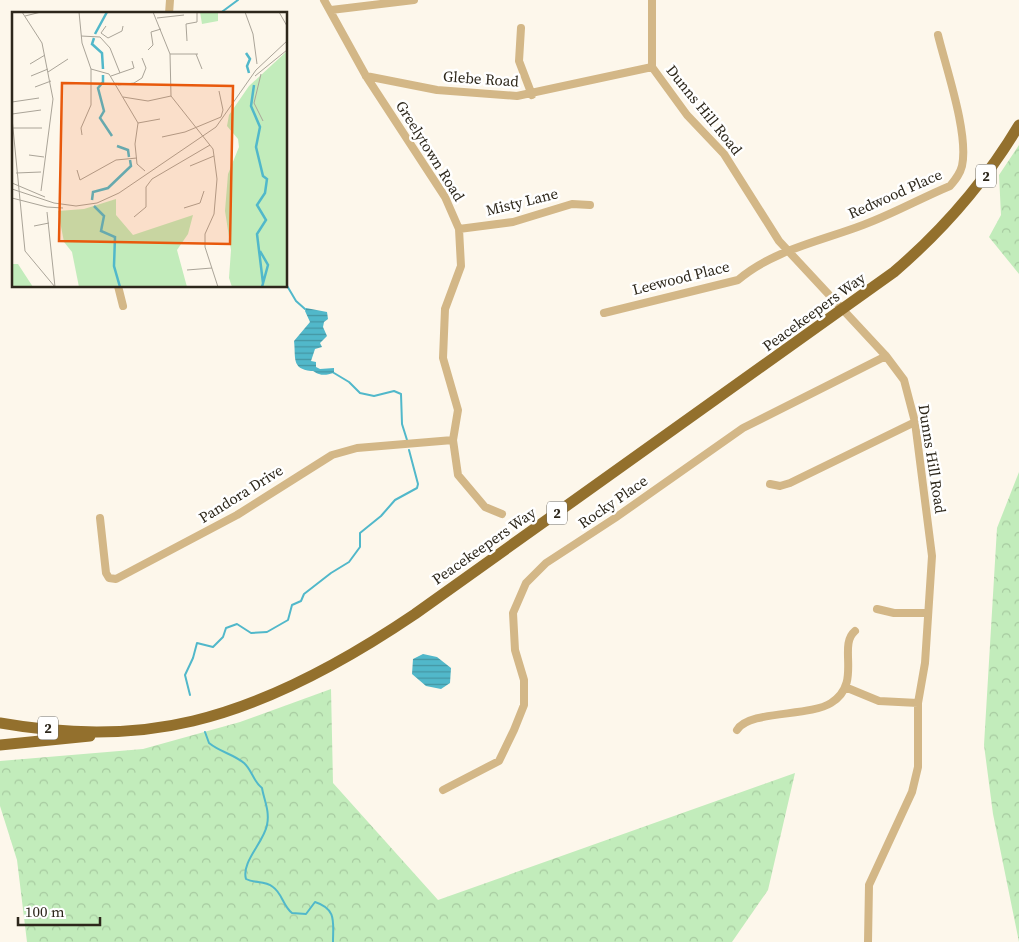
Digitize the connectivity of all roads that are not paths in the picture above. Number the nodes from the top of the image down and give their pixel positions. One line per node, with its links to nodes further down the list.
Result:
1 (324, 0): 4 (street, Greelytown Road)
2 (414, 0): 4 (street)
3 (652, 0): 7 (street, Dunns Hill Road)
4 (331, 10): 8 (street, Greelytown Road)
5 (521, 28): 9 (street)
6 (938, 35): 13 (street, Redwood Place)
7 (652, 66): 9 (street, Glebe Road); 13 (street, Dunns Hill Road)
8 (366, 76): 9 (street, Glebe Road); 12 (street, Greelytown Road)
9 (532, 94)
10 (1019, 125): 32 (highway, Peacekeepers Way / 2)
11 (590, 205): 12 (street, Misty Lane)
12 (459, 229): 19 (street, Greelytown Road)
13 (788, 251): 16 (street, Leewood Place); 17 (street, Dunns Hill Road)
14 (118, 288): 15 (street)
15 (123, 306)
16 (604, 313)
17 (886, 356): 18 (street, Dunns Hill Road); 34 (street, Rocky Place)
18 (915, 422): 20 (street); 24 (street, Dunns Hill Road)
19 (453, 440): 21 (street, Greelytown Road); 22 (street, Pandora Drive)
20 (770, 484)
21 (502, 514)
22 (100, 518)
23 (877, 609): 24 (street)
24 (928, 613): 27 (street, Dunns Hill Road)
25 (855, 631): 26 (street)
26 (846, 687): 27 (street); 30 (street)
27 (918, 704): 35 (street, Dunns Hill Road)
28 (0, 716): 31 (highway)
29 (0, 724): 31 (highway, Peacekeepers Way / 2)
30 (737, 730)
31 (95, 731): 32 (highway, Peacekeepers Way / 2)
32 (130, 731): 33 (highway)
33 (0, 745)
34 (443, 790)
35 (868, 942)

